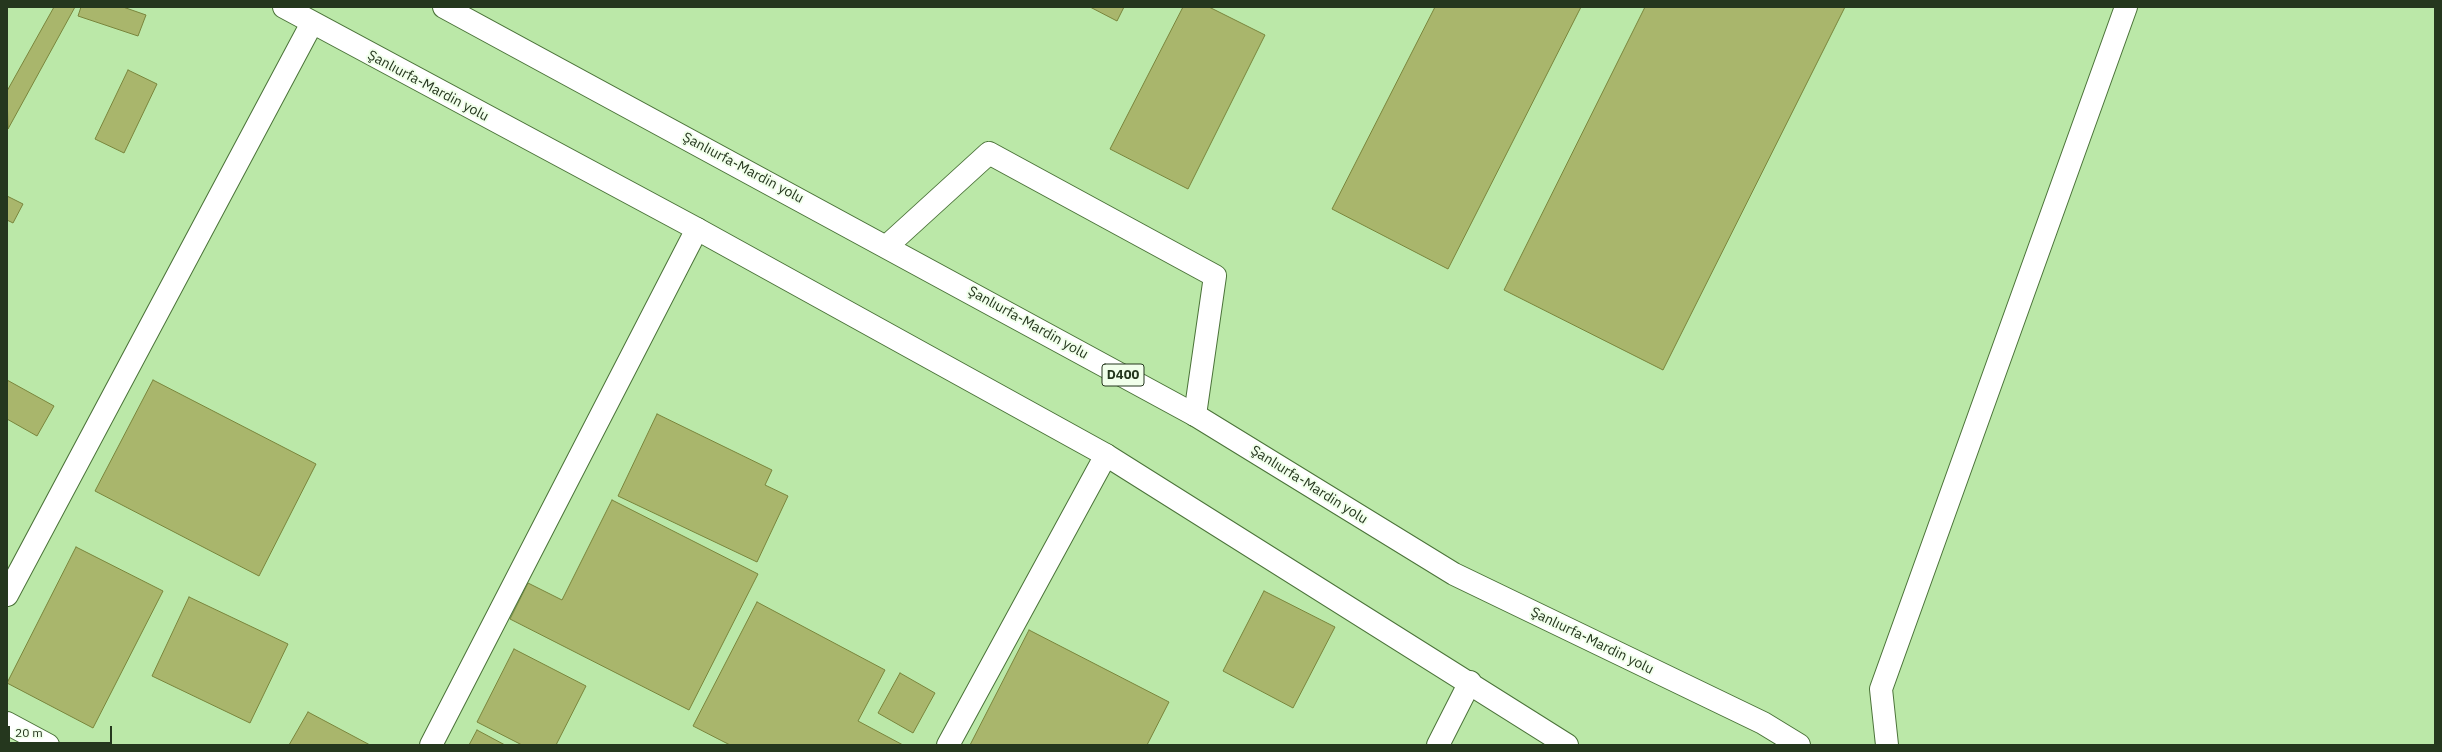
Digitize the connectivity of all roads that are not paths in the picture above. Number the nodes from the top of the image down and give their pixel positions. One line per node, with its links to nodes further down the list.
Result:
1 (284, 7): 4 (main road, Şanlıurfa-Mardin yolu)
2 (444, 7): 6 (main road, Şanlıurfa-Mardin yolu / D400)
3 (2126, 7): 18 (main road)
4 (312, 23): 5 (main road, Şanlıurfa-Mardin yolu); 9 (main road)
5 (697, 229): 8 (main road, Şanlıurfa-Mardin yolu); 13 (main road)
6 (887, 246): 7 (main road, Şanlıurfa-Mardin yolu / D400); 7 (main road)
7 (1195, 415): 17 (main road, Şanlıurfa-Mardin yolu / D400)
8 (1106, 455): 10 (main road, Şanlıurfa-Mardin yolu); 14 (main road)
9 (7, 595)
10 (1470, 682): 15 (main road); 16 (main road, Şanlıurfa-Mardin yolu)
11 (7, 722): 12 (main road)
12 (48, 745)
13 (431, 745)
14 (948, 745)
15 (1438, 745)
16 (1567, 745)
17 (1799, 745)
18 (1887, 745)

